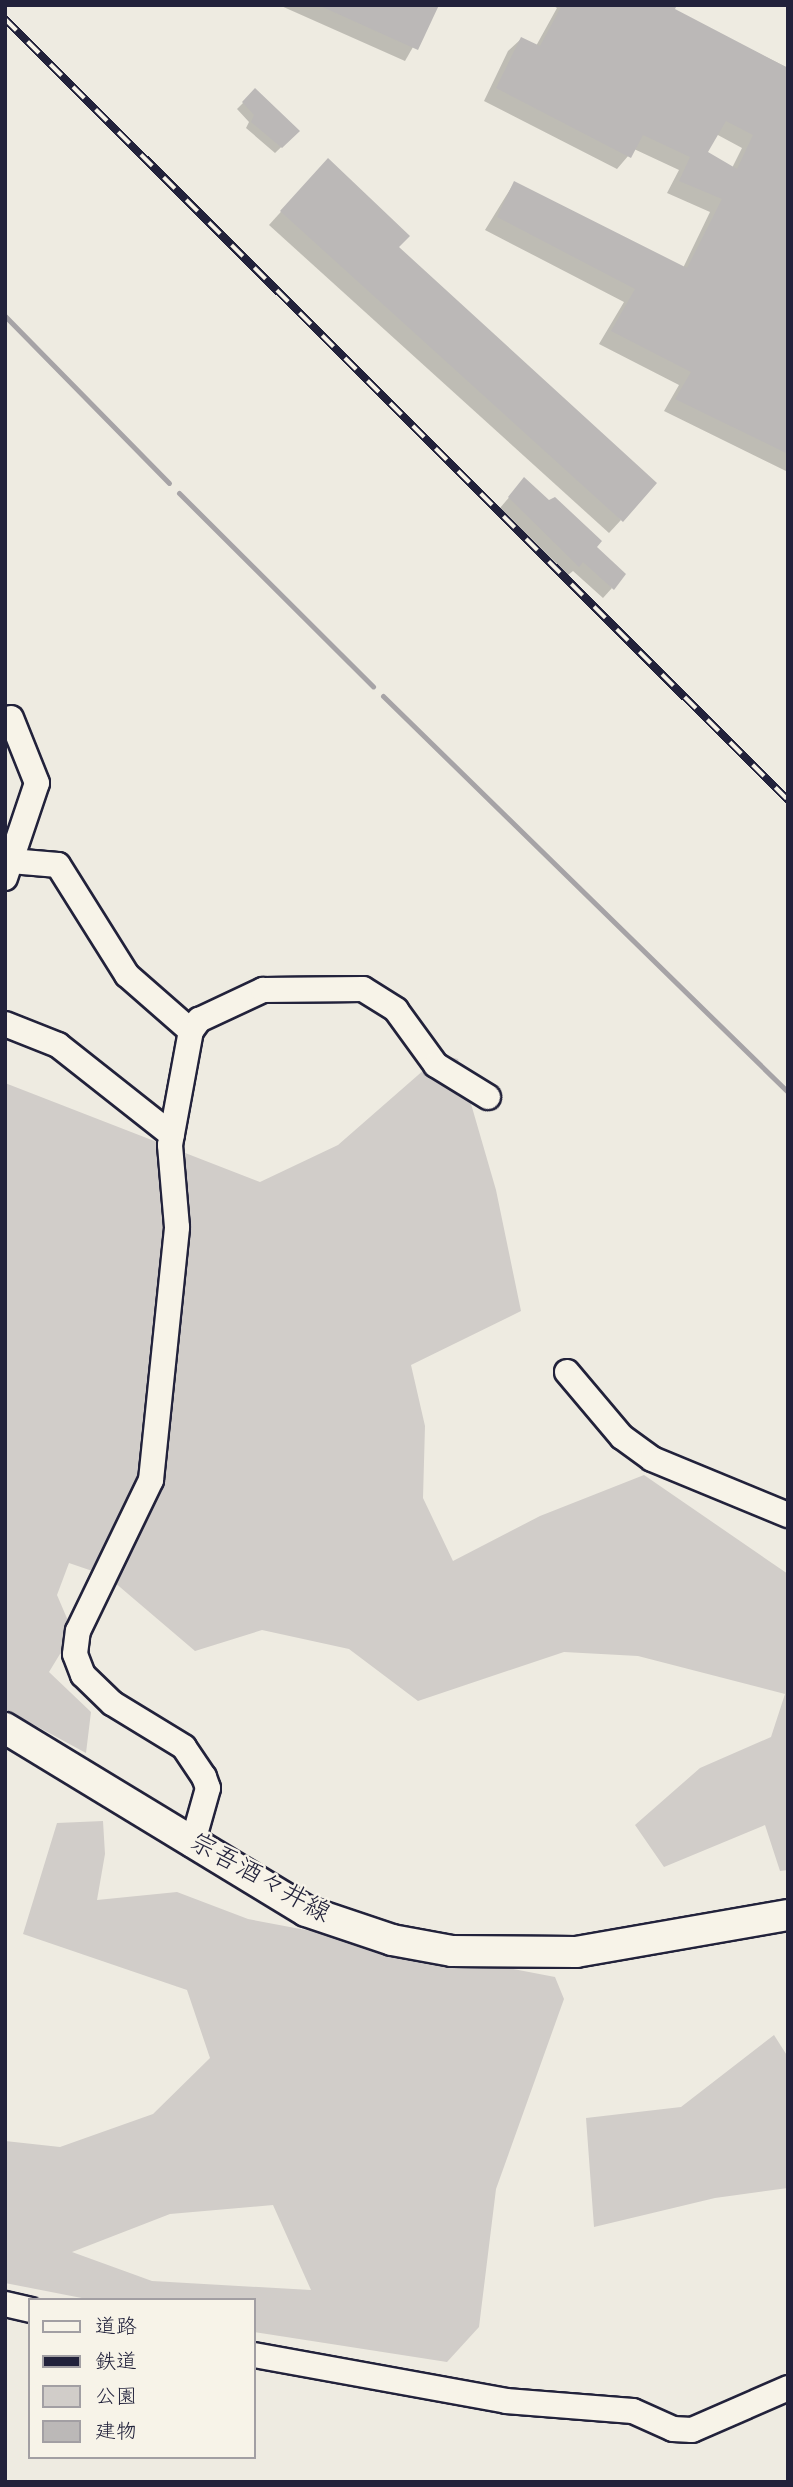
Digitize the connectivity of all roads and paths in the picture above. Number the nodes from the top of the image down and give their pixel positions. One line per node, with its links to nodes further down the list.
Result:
1 (12, 718): 2 (street)
2 (8, 869): 4 (street)
3 (5, 1024): 6 (street)
4 (191, 1031): 5 (street); 6 (street)
5 (488, 1097)
6 (172, 1135): 10 (street)
7 (568, 1372): 8 (street)
8 (788, 1515)
9 (5, 1728): 10 (main road, 宗吾酒々井線)
10 (192, 1845): 11 (main road, 宗吾酒々井線)
11 (788, 1915)
12 (5, 2304): 13 (street)
13 (28, 2309)
14 (256, 2355): 15 (street)
15 (788, 2388)

